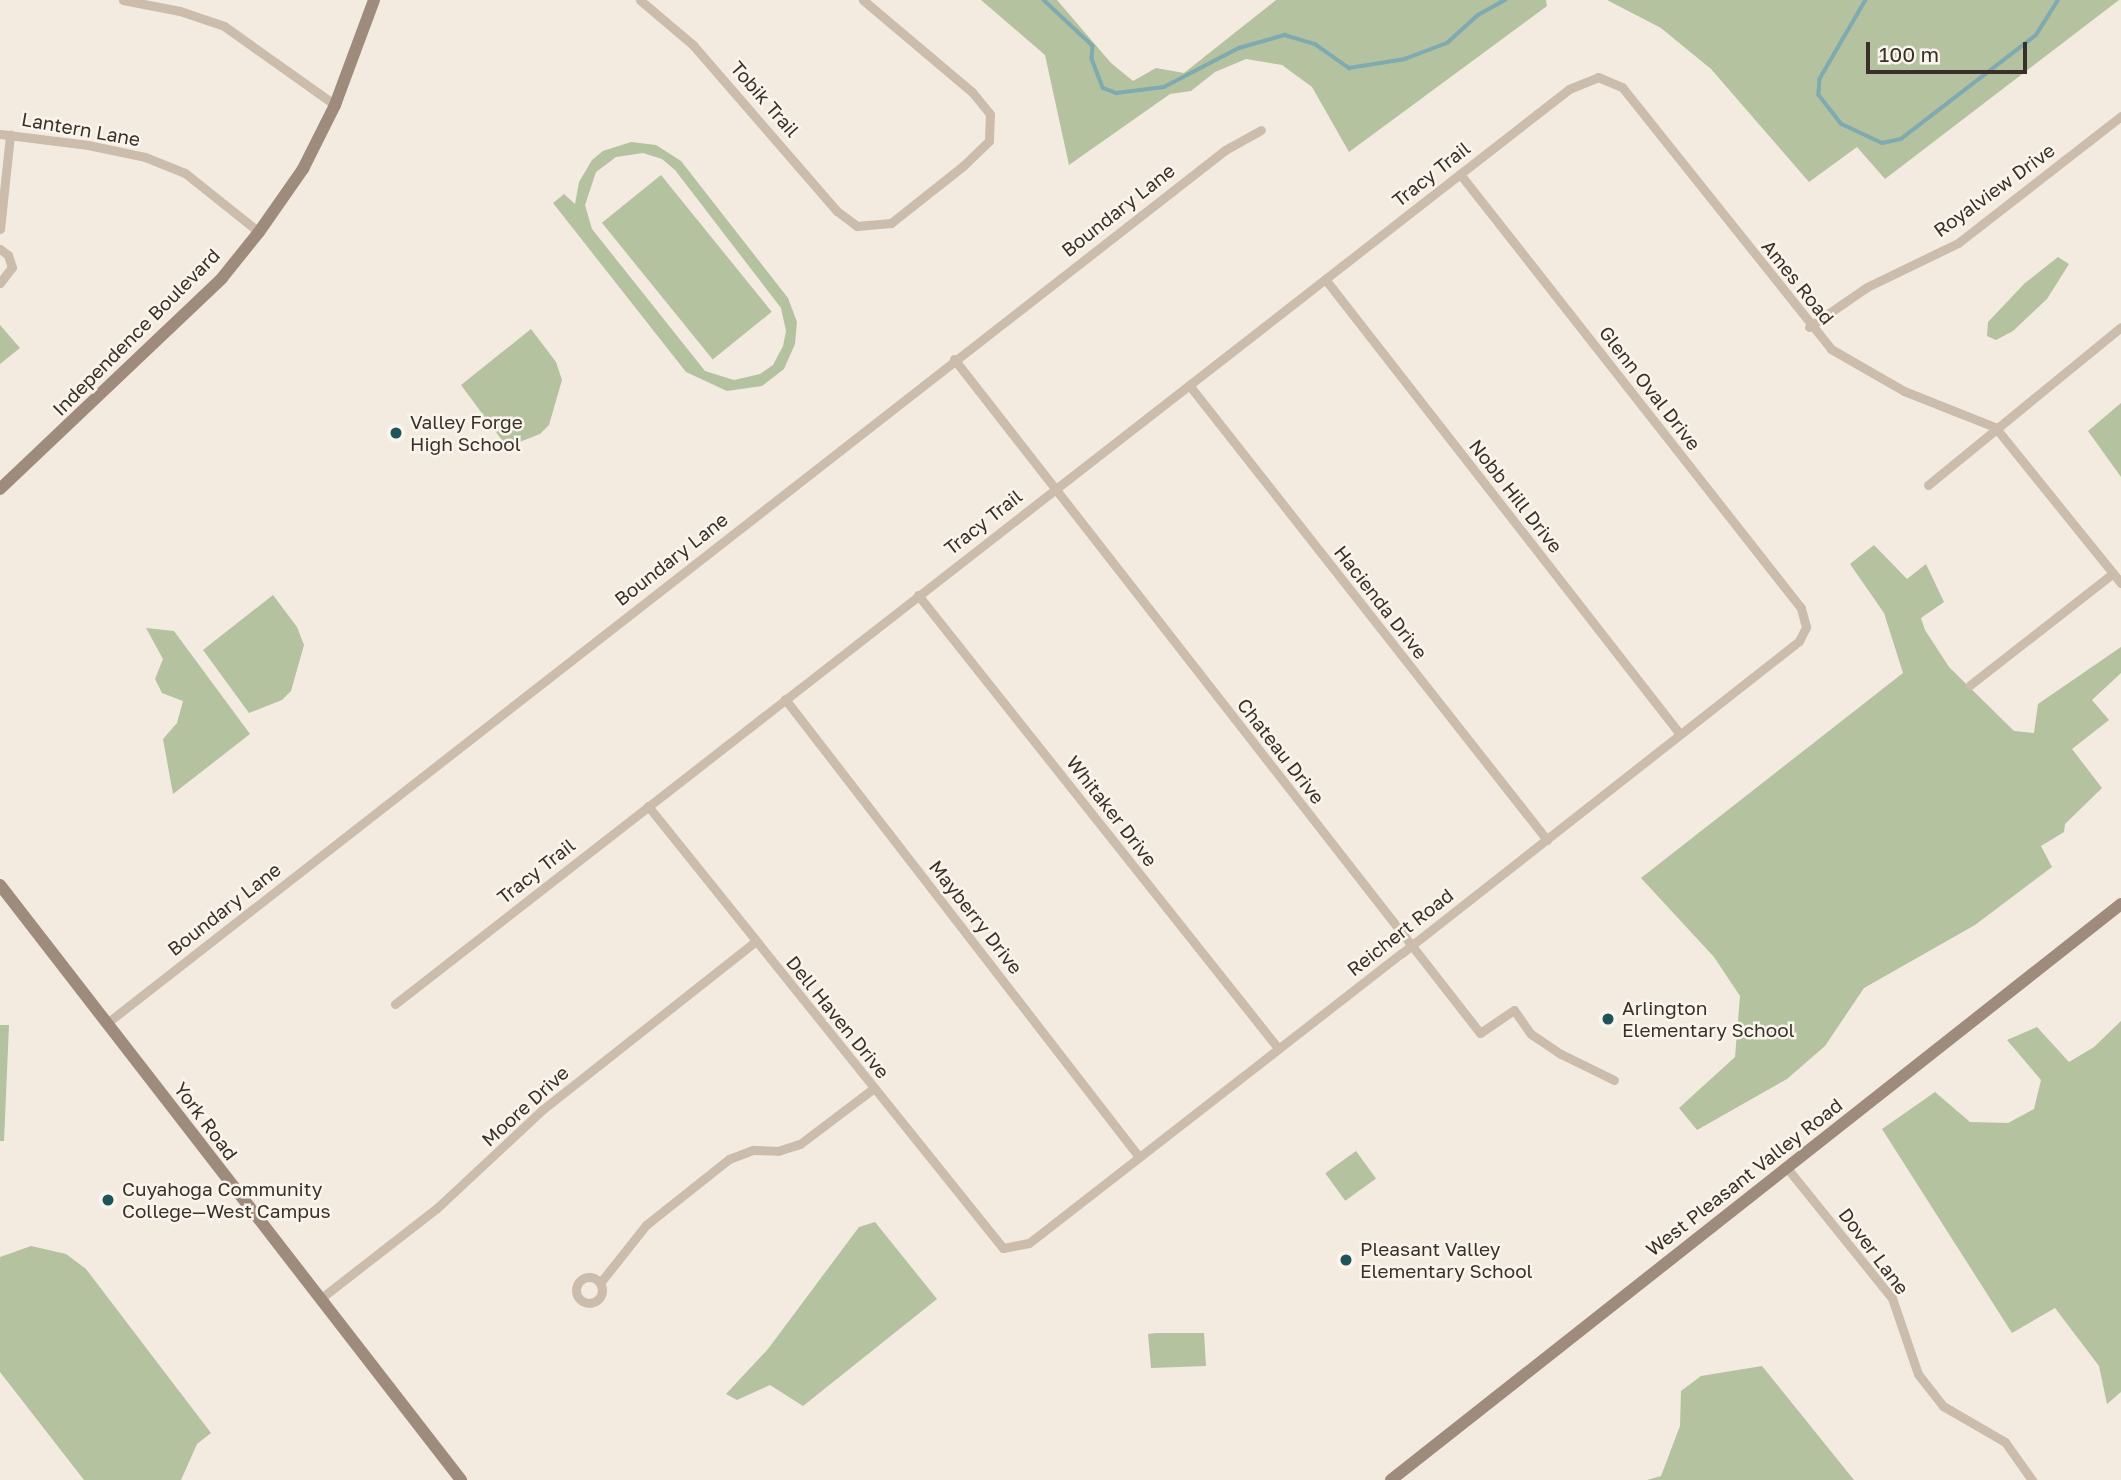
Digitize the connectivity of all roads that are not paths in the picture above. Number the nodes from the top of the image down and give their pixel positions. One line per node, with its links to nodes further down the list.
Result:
1 (123, 0): 6 (street)
2 (374, 0): 6 (main road, Independence Boulevard)
3 (640, 0): 4 (street, Tobik Trail)
4 (863, 0)
5 (1598, 77): 10 (street, Tracy Trail); 16 (street, Ames Road)
6 (335, 105): 12 (main road, Independence Boulevard)
7 (2121, 116): 16 (street, Royalview Drive)
8 (1261, 130): 18 (street, Boundary Lane)
9 (5, 134): 11 (street); 12 (street, Lantern Lane)
10 (1460, 174): 14 (street, Tracy Trail); 27 (street, Glenn Oval Drive)
11 (0, 229)
12 (258, 232): 22 (main road, Independence Boulevard)
13 (0, 249): 15 (street)
14 (1325, 279): 19 (street, Tracy Trail); 30 (street, Nobb Hill Drive)
15 (0, 283)
16 (1809, 327): 20 (street, Ames Road)
17 (2121, 327): 20 (street)
18 (954, 359): 23 (street, Chateau Drive); 38 (street, Boundary Lane)
19 (1189, 385): 23 (street, Tracy Trail); 32 (street, Hacienda Drive)
20 (1995, 427): 21 (street); 24 (street)
21 (1928, 485)
22 (0, 489)
23 (1056, 489): 26 (street, Tracy Trail); 36 (street, Chateau Drive)
24 (2111, 576): 25 (street); 28 (street)
25 (2121, 583)
26 (918, 595): 29 (street, Tracy Trail); 39 (street, Whitaker Drive)
27 (1806, 627): 30 (street, Reichert Road)
28 (1970, 685)
29 (785, 699): 31 (street, Tracy Trail); 42 (street, Mayberry Drive)
30 (1680, 734): 32 (street, Reichert Road)
31 (648, 806): 35 (street, Dell Haven Drive); 37 (street, Tracy Trail)
32 (1547, 840): 36 (street, Reichert Road)
33 (0, 885): 38 (main road, York Road)
34 (2121, 904): 43 (main road, West Pleasant Valley Road)
35 (755, 942): 41 (street, Dell Haven Drive); 46 (street, Moore Drive)
36 (1411, 946): 39 (street, Reichert Road); 40 (street, Chateau Drive)
37 (396, 1004)
38 (107, 1023): 46 (main road, York Road)
39 (1278, 1048): 42 (street, Reichert Road)
40 (1614, 1080)
41 (874, 1088): 44 (street, Dell Haven Drive); 45 (street)
42 (1139, 1157): 44 (street, Reichert Road)
43 (1787, 1168): 48 (main road, West Pleasant Valley Road); 49 (street, Dover Lane)
44 (1003, 1248)
45 (600, 1283)
46 (320, 1299): 47 (main road, York Road)
47 (461, 1480)
48 (1391, 1480)
49 (2032, 1480)

